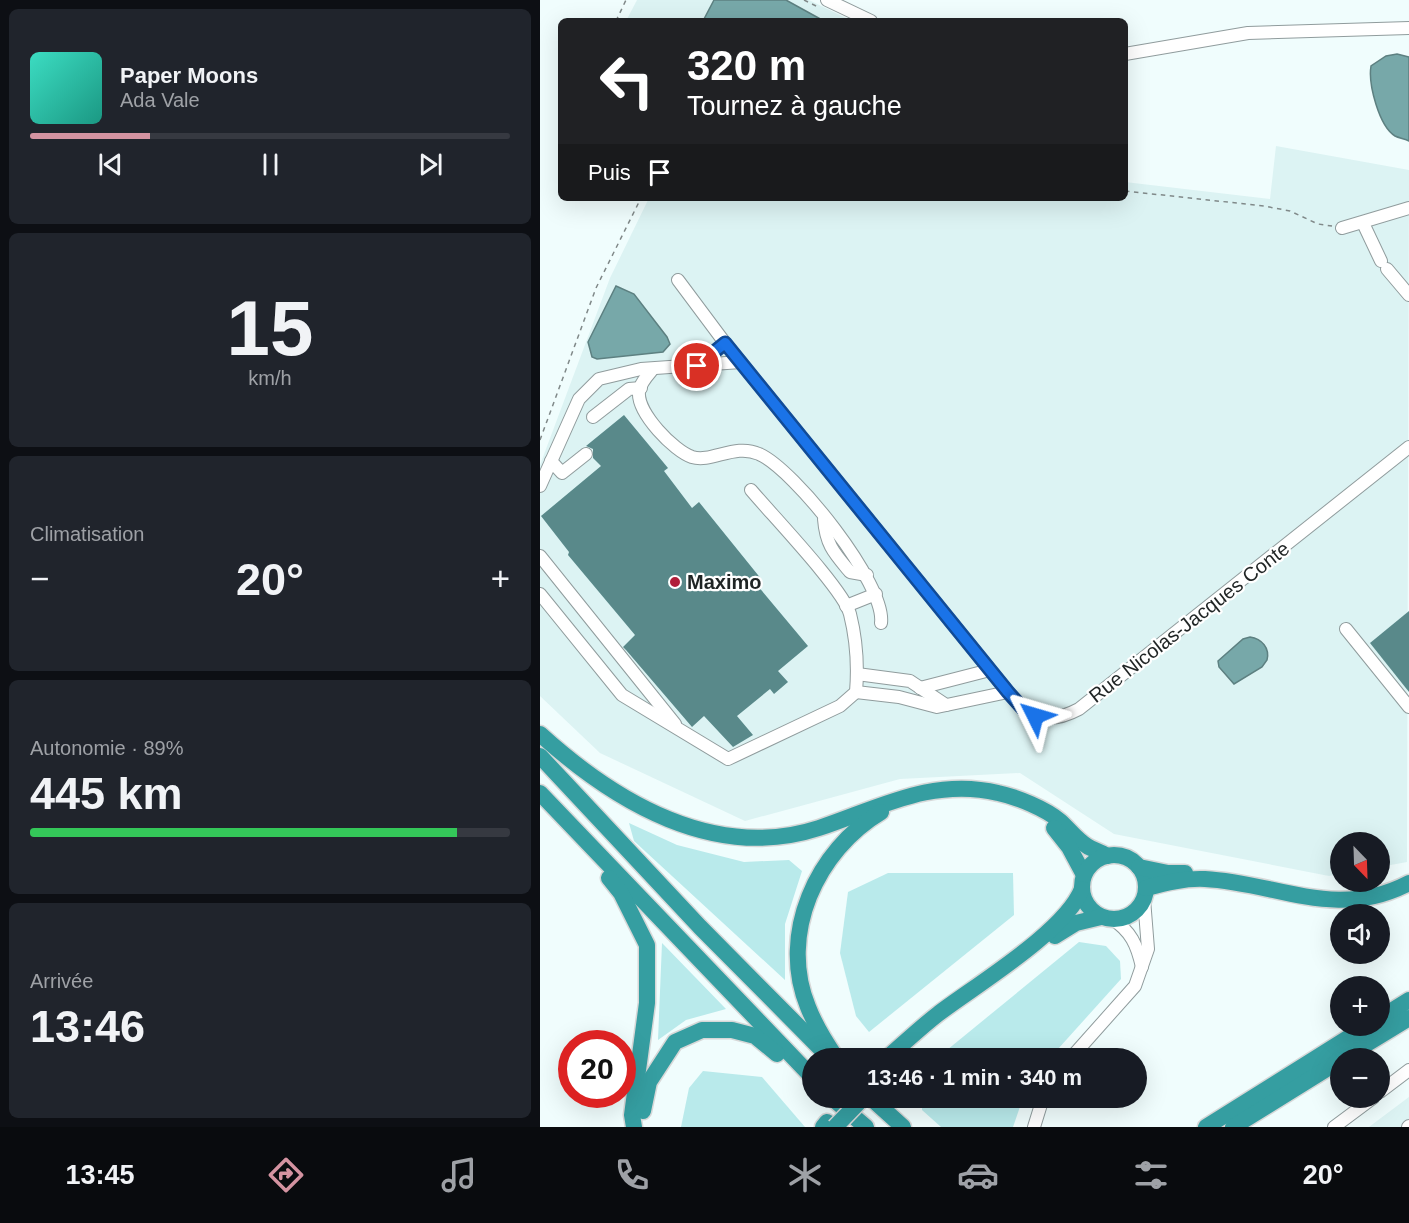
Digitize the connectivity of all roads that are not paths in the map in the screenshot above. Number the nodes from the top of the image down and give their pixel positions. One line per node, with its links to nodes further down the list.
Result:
1 (826, 0): 2 (street)
2 (865, 18)
3 (1409, 28): 4 (street)
4 (1128, 53)
5 (1409, 208): 6 (street)
6 (1363, 223): 7 (street); 9 (street)
7 (1342, 228)
8 (678, 280): 10 (street, Rue Nicolas-Jacques Conte)
9 (1409, 295)
10 (725, 343): 11 (street, Rue Nicolas-Jacques Conte); 12 (street)
11 (741, 362): 12 (street); 27 (street, Rue Nicolas-Jacques Conte)
12 (697, 366): 13 (street)
13 (653, 369): 14 (street); 18 (street)
14 (641, 388): 15 (street); 23 (street)
15 (593, 417)
16 (1409, 447): 31 (street, Rue Nicolas-Jacques Conte)
17 (586, 454): 18 (street)
18 (551, 461): 19 (street)
19 (540, 486)
20 (752, 490): 24 (street)
21 (540, 556): 34 (street)
22 (540, 594): 34 (street)
23 (876, 594): 24 (street); 25 (street)
24 (846, 606): 28 (street)
25 (882, 623)
26 (1346, 629): 33 (street)
27 (990, 670): 29 (street); 31 (street, Rue Nicolas-Jacques Conte)
28 (857, 674): 29 (street); 30 (street)
29 (920, 688): 32 (street)
30 (856, 692): 32 (street); 34 (street)
31 (1008, 692): 32 (street)
32 (947, 705)
33 (1409, 707)
34 (678, 727)
35 (540, 734): 38 (highway)
36 (540, 756): 50 (highway)
37 (540, 793): 57 (highway); 68 (highway)
38 (1107, 856): 39 (highway); 40 (highway)
39 (1138, 867): 42 (highway); 43 (highway)
40 (1083, 882): 44 (highway); 51 (highway); 52 (highway)
41 (1409, 883): 42 (highway)
42 (1276, 892): 43 (highway)
43 (1145, 893): 44 (highway); 45 (street)
44 (1106, 918): 45 (street); 53 (highway)
45 (1142, 968): 54 (street)
46 (1409, 1000): 47 (highway)
47 (1390, 1012)
48 (1409, 1018): 55 (highway)
49 (1351, 1036): 73 (highway)
50 (820, 1048)
51 (831, 1048)
52 (899, 1048)
53 (915, 1048)
54 (1080, 1048)
55 (1360, 1048)
56 (1330, 1066): 74 (highway)
57 (802, 1067)
58 (1409, 1070): 60 (street)
59 (802, 1075): 69 (highway)
60 (1390, 1084)
61 (834, 1108): 67 (highway)
62 (846, 1108): 70 (highway)
63 (850, 1108): 67 (highway, bridge)
64 (882, 1108): 71 (highway)
65 (1040, 1108): 72 (street)
66 (1360, 1108): 75 (street)
67 (828, 1125)
68 (634, 1127)
69 (643, 1127)
70 (866, 1127)
71 (903, 1127)
72 (1034, 1127)
73 (1206, 1127)
74 (1233, 1127)
75 (1334, 1127)

